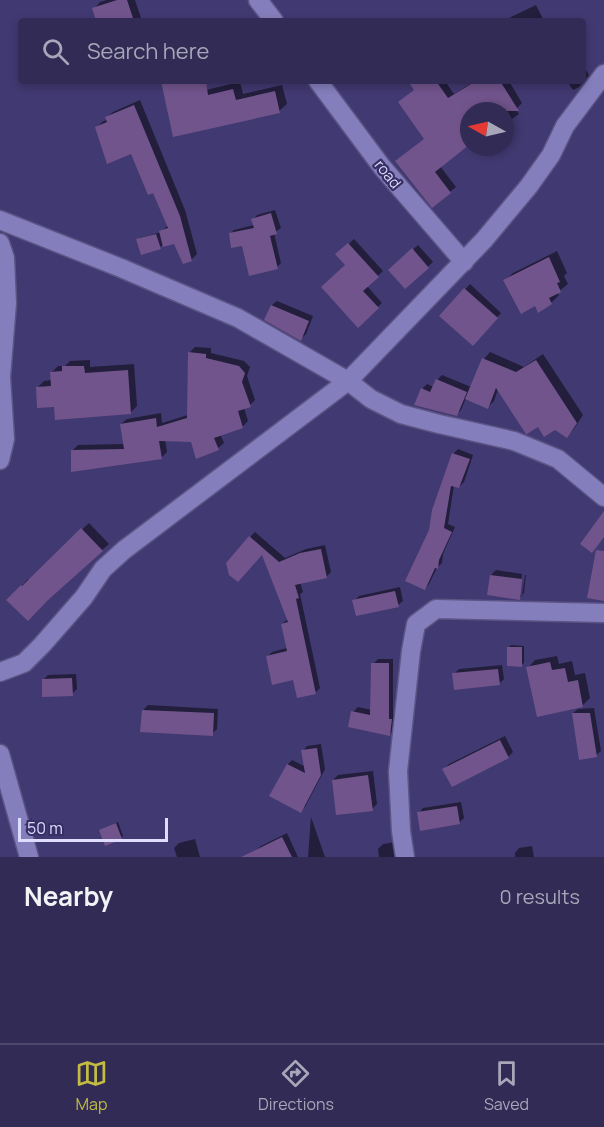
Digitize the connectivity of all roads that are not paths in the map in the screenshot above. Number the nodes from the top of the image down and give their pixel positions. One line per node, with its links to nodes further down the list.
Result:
1 (258, 0): 2 (street)
2 (272, 18)
3 (604, 74): 7 (street)
4 (320, 84): 7 (street, road)
5 (0, 220): 8 (street)
6 (0, 243): 9 (street)
7 (464, 262): 8 (street)
8 (348, 381): 10 (street); 12 (street)
9 (0, 460)
10 (604, 497)
11 (604, 613): 15 (street)
12 (0, 672)
13 (0, 754): 14 (street)
14 (29, 857)
15 (405, 857)

